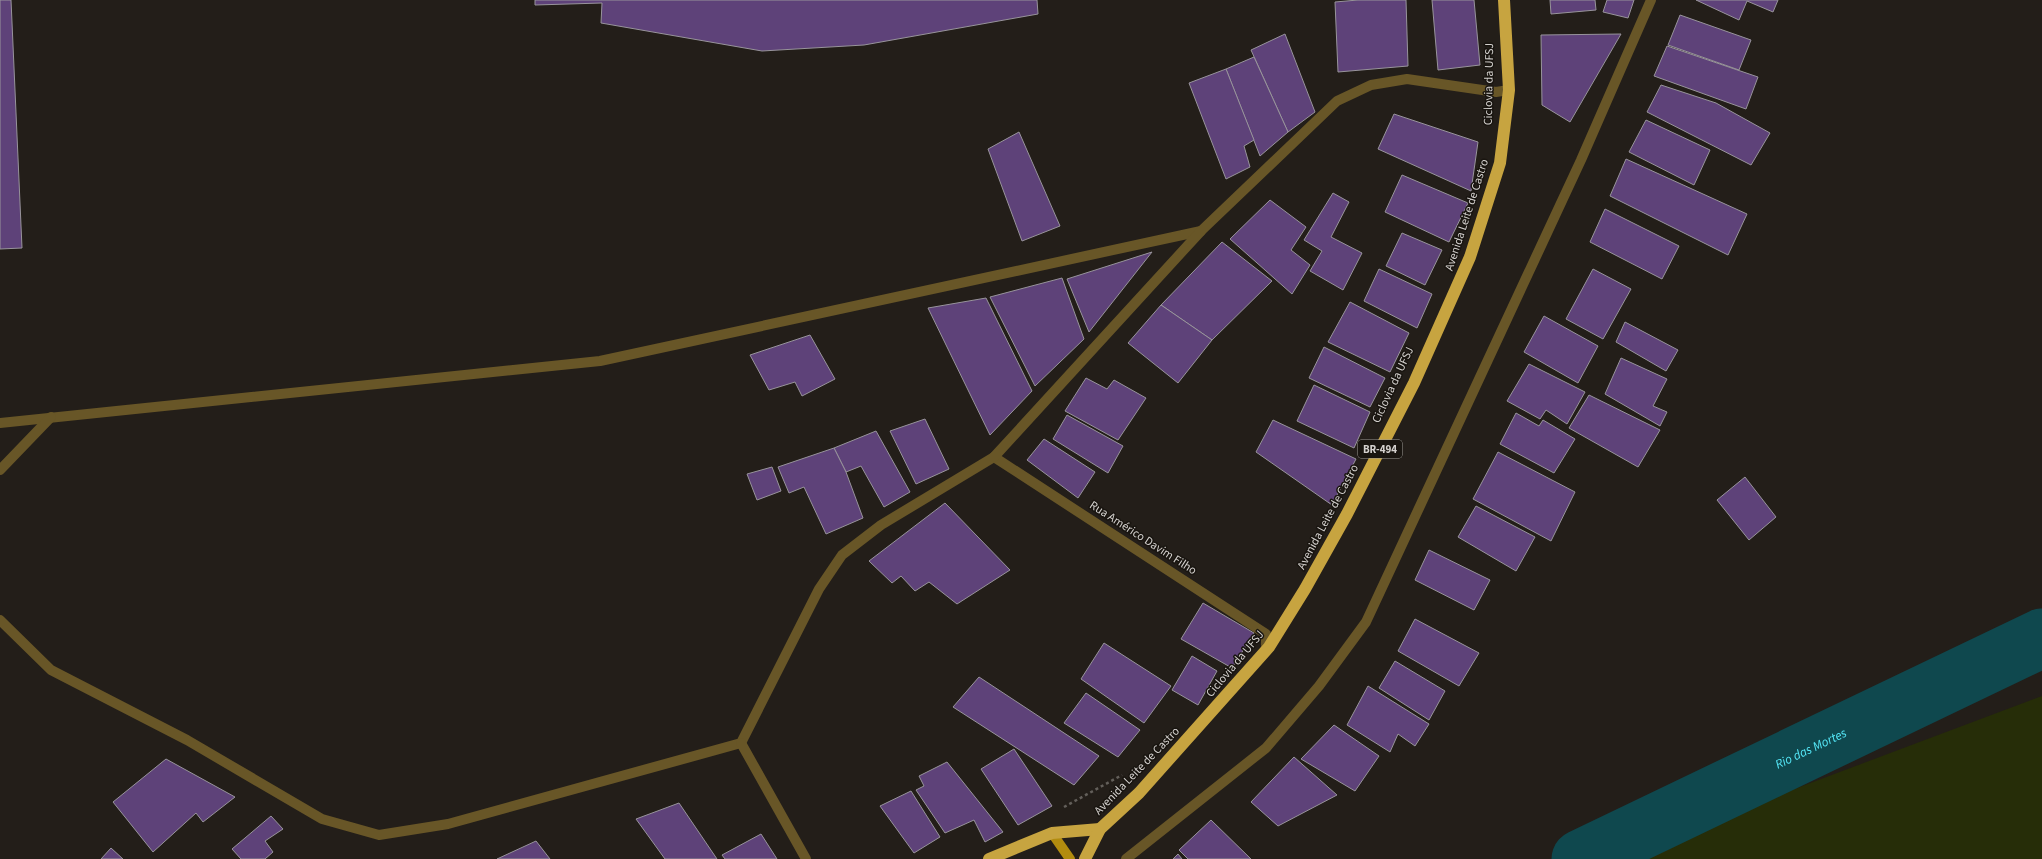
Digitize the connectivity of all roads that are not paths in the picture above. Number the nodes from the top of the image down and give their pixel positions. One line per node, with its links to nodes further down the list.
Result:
1 (1504, 0): 3 (highway, Avenida Leite de Castro / BR-494)
2 (1651, 0): 18 (street)
3 (1509, 90): 4 (street); 10 (highway, Avenida Leite de Castro / BR-494)
4 (1201, 231): 5 (street); 7 (street)
5 (51, 417): 6 (street); 8 (street)
6 (0, 422)
7 (994, 457): 10 (street, Rua Américo Davim Filho); 11 (street)
8 (0, 470)
9 (0, 620): 11 (street)
10 (1269, 647): 12 (highway, Avenida Leite de Castro / BR-494)
11 (741, 743): 14 (street)
12 (1100, 829): 13 (highway, Avenida Leite de Castro); 17 (highway, Avenida Leite de Castro / BR-494)
13 (1052, 833): 15 (highway, Avenida Leite de Castro); 16 (main road)
14 (806, 859)
15 (989, 859)
16 (1070, 859)
17 (1085, 859)
18 (1126, 859)

